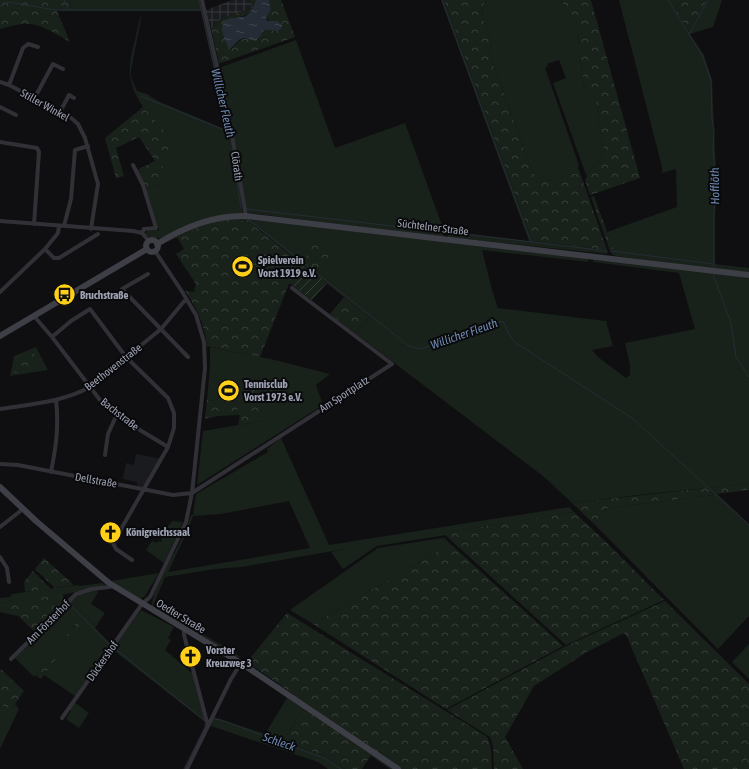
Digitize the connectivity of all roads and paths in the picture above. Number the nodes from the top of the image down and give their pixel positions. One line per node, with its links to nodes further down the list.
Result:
1 (202, 0): 14 (street, Clörath)
2 (38, 47): 5 (street)
3 (63, 69): 6 (street)
4 (0, 82): 5 (street, Stiller Winkel)
5 (9, 86): 6 (street, Stiller Winkel)
6 (34, 98): 9 (street, Stiller Winkel)
7 (74, 98): 9 (street)
8 (0, 107): 10 (street)
9 (60, 112): 12 (street, Stiller Winkel)
10 (16, 115)
11 (0, 142): 16 (street)
12 (88, 146): 17 (street); 18 (street, Stiller Winkel)
13 (133, 165): 19 (street)
14 (246, 216): 22 (main road, Süchtelner Straße); 27 (main road, Süchtelner Straße)
15 (0, 221): 16 (street)
16 (34, 224): 17 (street)
17 (62, 226): 18 (street); 23 (street)
18 (91, 229): 19 (street)
19 (142, 233): 21 (street)
20 (98, 234): 23 (street)
21 (149, 241): 22 (main road); 24 (main road)
22 (157, 244): 25 (main road)
23 (45, 249): 29 (street)
24 (147, 250): 25 (main road); 31 (main road)
25 (155, 251): 30 (street)
26 (148, 274): 32 (street)
27 (749, 275)
28 (292, 288): 47 (street, Am Sportplatz)
29 (0, 292)
30 (186, 299): 32 (street, Beethovenstraße); 47 (street)
31 (34, 316): 33 (main road); 34 (street, Bachstraße)
32 (161, 329): 35 (street, Beethovenstraße); 36 (street)
33 (0, 336)
34 (52, 337): 35 (street); 37 (street, Bachstraße)
35 (126, 357): 37 (street, Beethovenstraße); 41 (street)
36 (188, 357)
37 (90, 387): 38 (street, Beethovenstraße); 40 (street, Bachstraße)
38 (56, 400): 39 (street, Beethovenstraße); 44 (street)
39 (0, 409)
40 (117, 414): 41 (street, Bachstraße); 42 (street)
41 (168, 447): 46 (street)
42 (105, 455)
43 (0, 464): 44 (street, Dellstraße)
44 (51, 472): 46 (street, Dellstraße)
45 (0, 487): 48 (main road, Oedter Straße)
46 (145, 489): 47 (street, Dellstraße); 51 (street)
47 (192, 493): 54 (street)
48 (23, 509): 49 (street); 53 (main road, Oedter Straße)
49 (0, 527)
50 (0, 557): 52 (street)
51 (132, 560)
52 (10, 582)
53 (112, 586): 54 (main road, Oedter Straße); 56 (street, Am Försterhof)
54 (142, 604): 55 (main road, Oedter Straße); 58 (street, Dückershof)
55 (184, 630): 57 (main road, Oedter Straße); 59 (street)
56 (10, 659)
57 (241, 663): 59 (street); 61 (main road, Oedter Straße)
58 (62, 718)
59 (208, 726): 60 (street)
60 (187, 769)
61 (398, 769)

